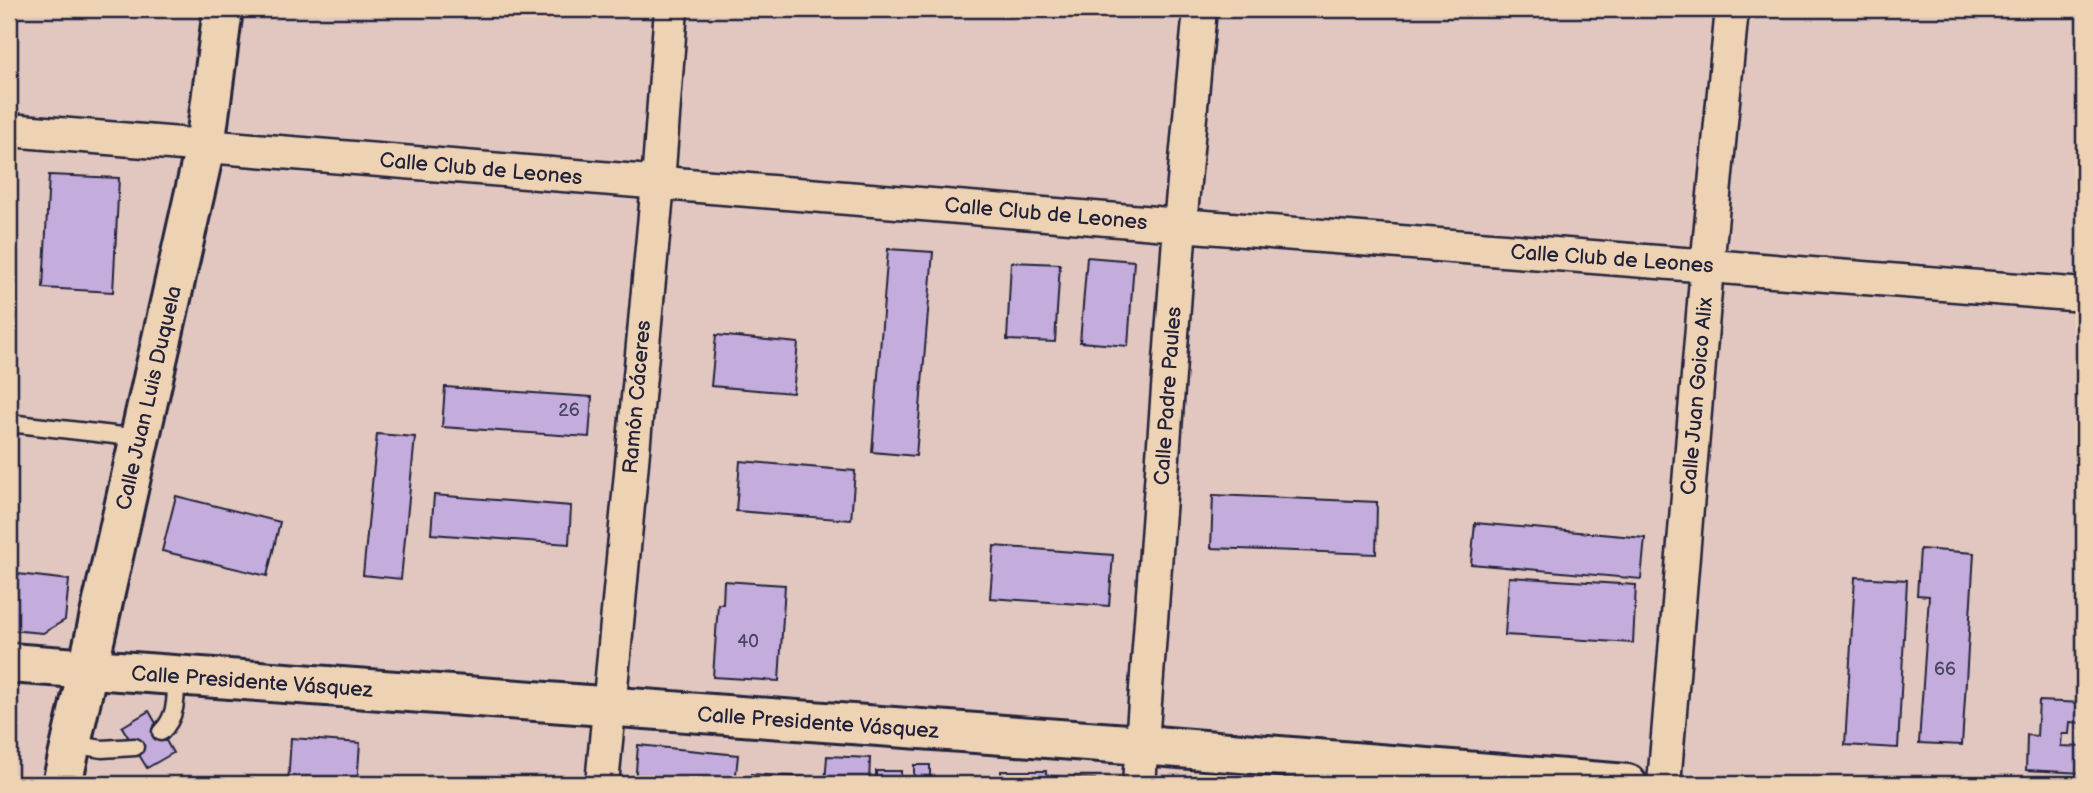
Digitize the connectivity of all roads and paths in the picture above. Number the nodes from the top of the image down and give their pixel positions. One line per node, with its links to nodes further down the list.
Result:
1 (223, 9): 6 (street, Calle Juan Luis Duquela)
2 (671, 9): 7 (street, Ramón Cáceres)
3 (1200, 9): 8 (street, Calle Padre Paules)
4 (1732, 9): 9 (street, Calle Juan Goico Alix)
5 (9, 130): 6 (street, Calle Club de Leones)
6 (205, 147): 7 (street, Calle Club de Leones); 12 (street, Calle Juan Luis Duquela)
7 (658, 183): 8 (street, Calle Club de Leones); 16 (street, Ramón Cáceres)
8 (1180, 226): 9 (street, Calle Club de Leones); 19 (street, Calle Padre Paules)
9 (1707, 267): 10 (street, Calle Club de Leones); 25 (street, Calle Juan Goico Alix)
10 (2084, 295)
11 (9, 423): 12 (lane)
12 (140, 438): 14 (street, Calle Juan Luis Duquela)
13 (9, 663): 14 (street, Calle Presidente Vásquez)
14 (89, 670): 15 (street, Calle Presidente Vásquez); 18 (street, Calle Juan Luis Duquela)
15 (176, 677): 16 (street, Calle Presidente Vásquez); 17 (lane)
16 (608, 708): 19 (street, Calle Presidente Vásquez); 22 (street, Ramón Cáceres)
17 (161, 732)
18 (71, 744): 20 (lane); 21 (street, Calle Juan Luis Duquela)
19 (1142, 745): 23 (street, Calle Padre Paules); 24 (street, Calle Presidente Vásquez)
20 (135, 747)
21 (62, 784)
22 (602, 784)
23 (1139, 784)
24 (1627, 784)
25 (1664, 784)

